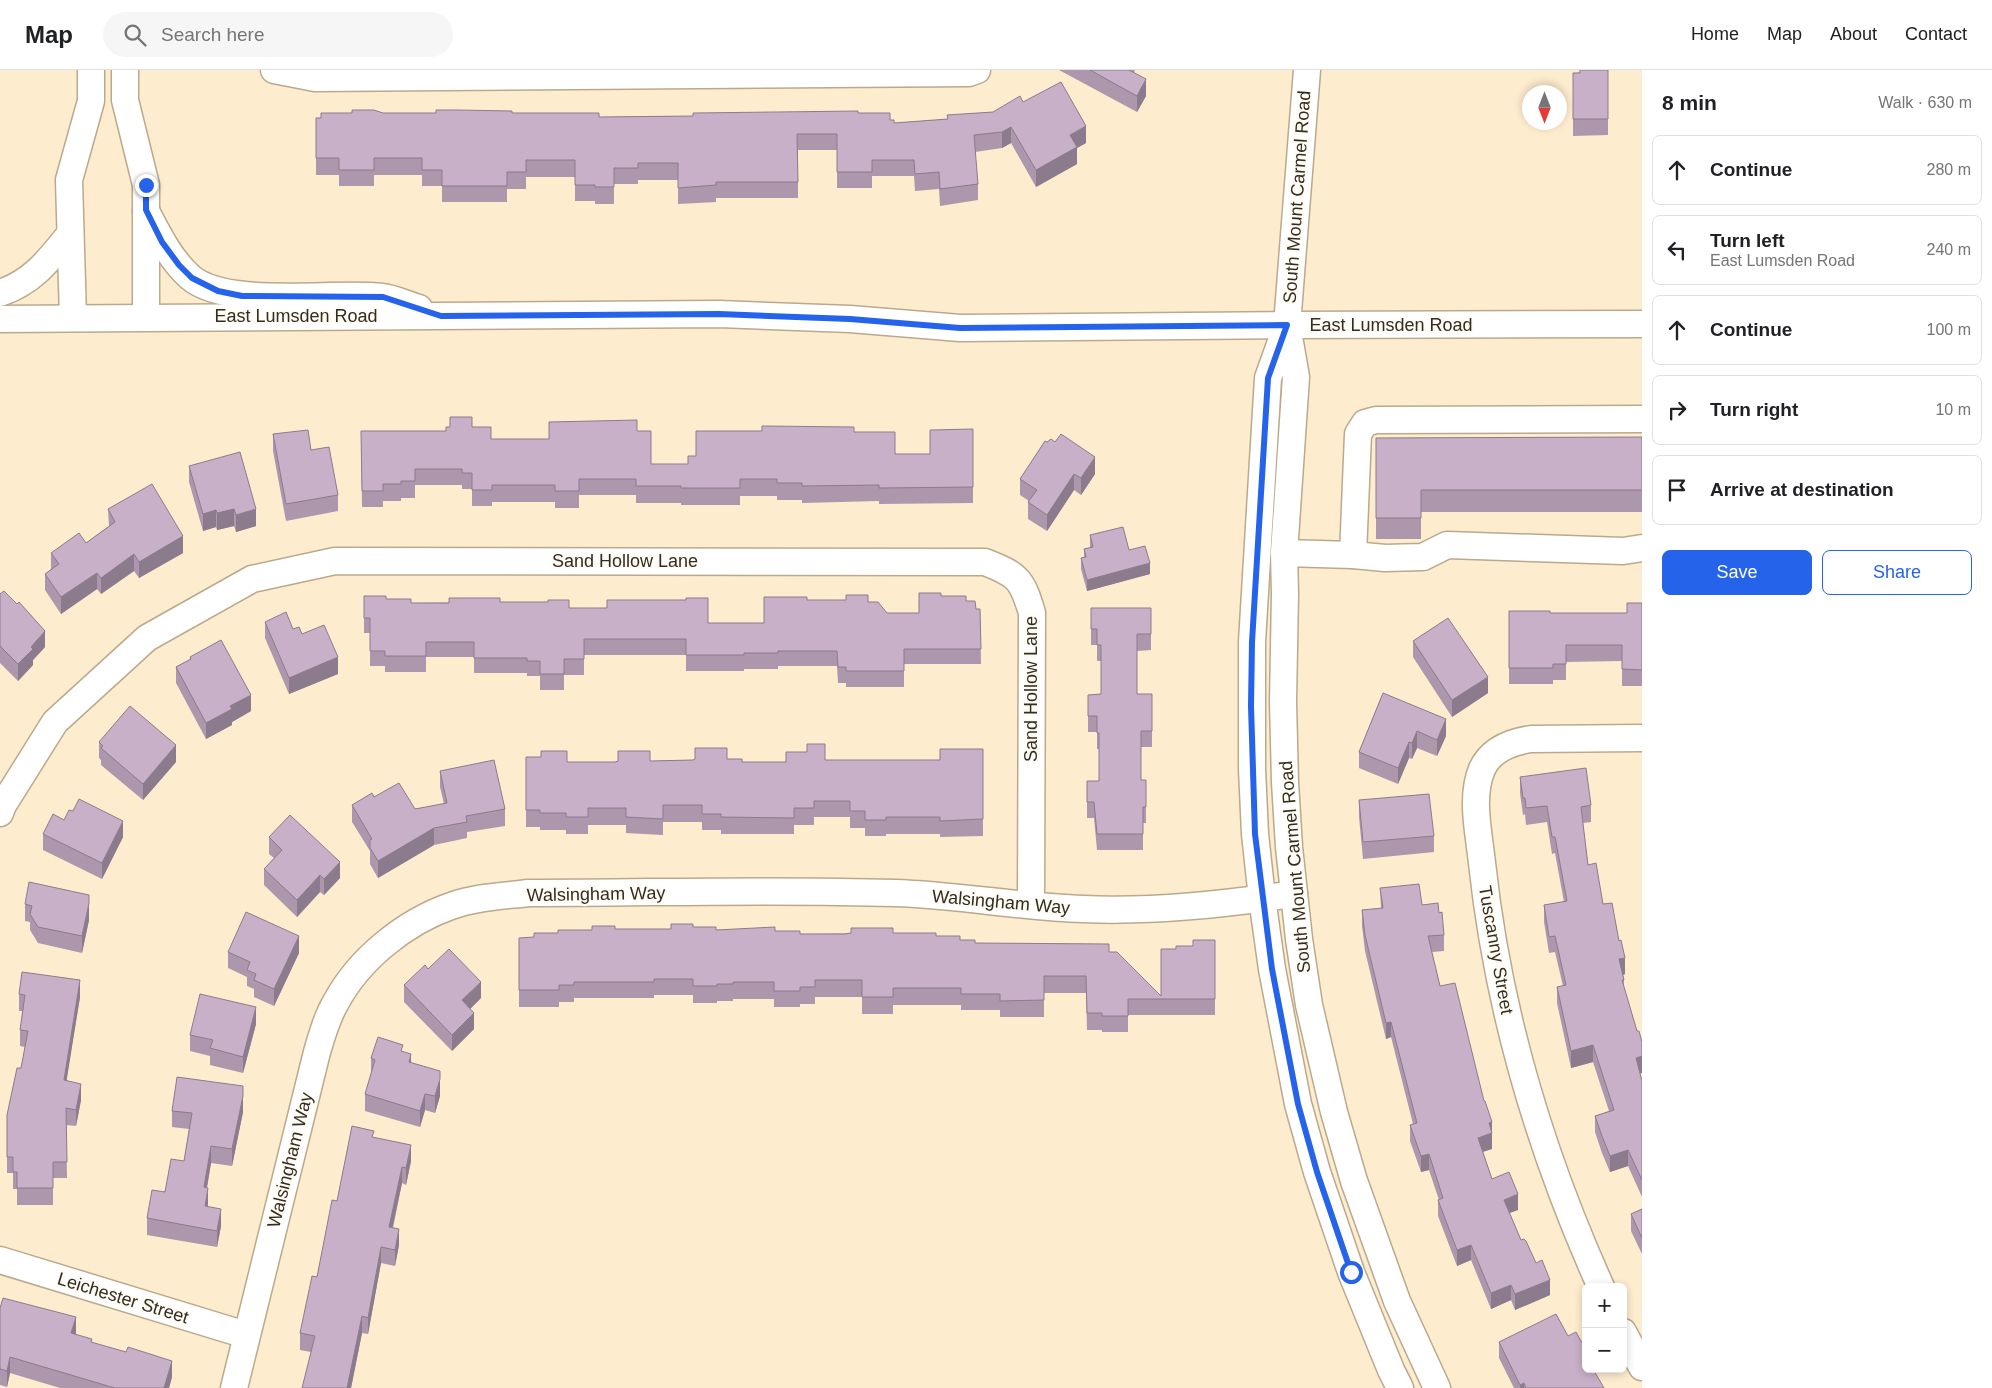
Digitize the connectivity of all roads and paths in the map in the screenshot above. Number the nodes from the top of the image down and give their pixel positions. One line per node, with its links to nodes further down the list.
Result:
1 (91, 70): 7 (street)
2 (125, 70): 6 (street)
3 (274, 70): 4 (street)
4 (977, 70)
5 (1307, 70): 14 (street, South Mount Carmel Road)
6 (146, 210): 9 (street); 10 (street)
7 (70, 234): 8 (street); 11 (street)
8 (0, 293)
9 (441, 316): 10 (street, East Lumsden Road); 14 (street, East Lumsden Road)
10 (146, 317): 11 (street, East Lumsden Road)
11 (72, 318): 12 (street, East Lumsden Road)
12 (0, 319)
13 (1642, 324): 14 (street, East Lumsden Road)
14 (1287, 325): 17 (street, South Mount Carmel Road); 22 (street, South Mount Carmel Road)
15 (1642, 419): 18 (street)
16 (1642, 548): 18 (street)
17 (1284, 553): 18 (street); 21 (street, South Mount Carmel Road)
18 (1353, 555)
19 (1642, 738): 25 (street, Tuscanny Street)
20 (0, 813): 23 (street, Sand Hollow Lane)
21 (1294, 894): 22 (street, Walsingham Way); 31 (street, South Mount Carmel Road)
22 (1262, 898): 23 (street, Walsingham Way); 30 (street, South Mount Carmel Road)
23 (1031, 905): 26 (street, Walsingham Way)
24 (0, 1260): 26 (street, Leichester Street)
25 (1599, 1283)
26 (246, 1335): 29 (street, Walsingham Way)
27 (1627, 1340): 28 (street)
28 (1642, 1368)
29 (234, 1388)
30 (1400, 1388)
31 (1437, 1388)

